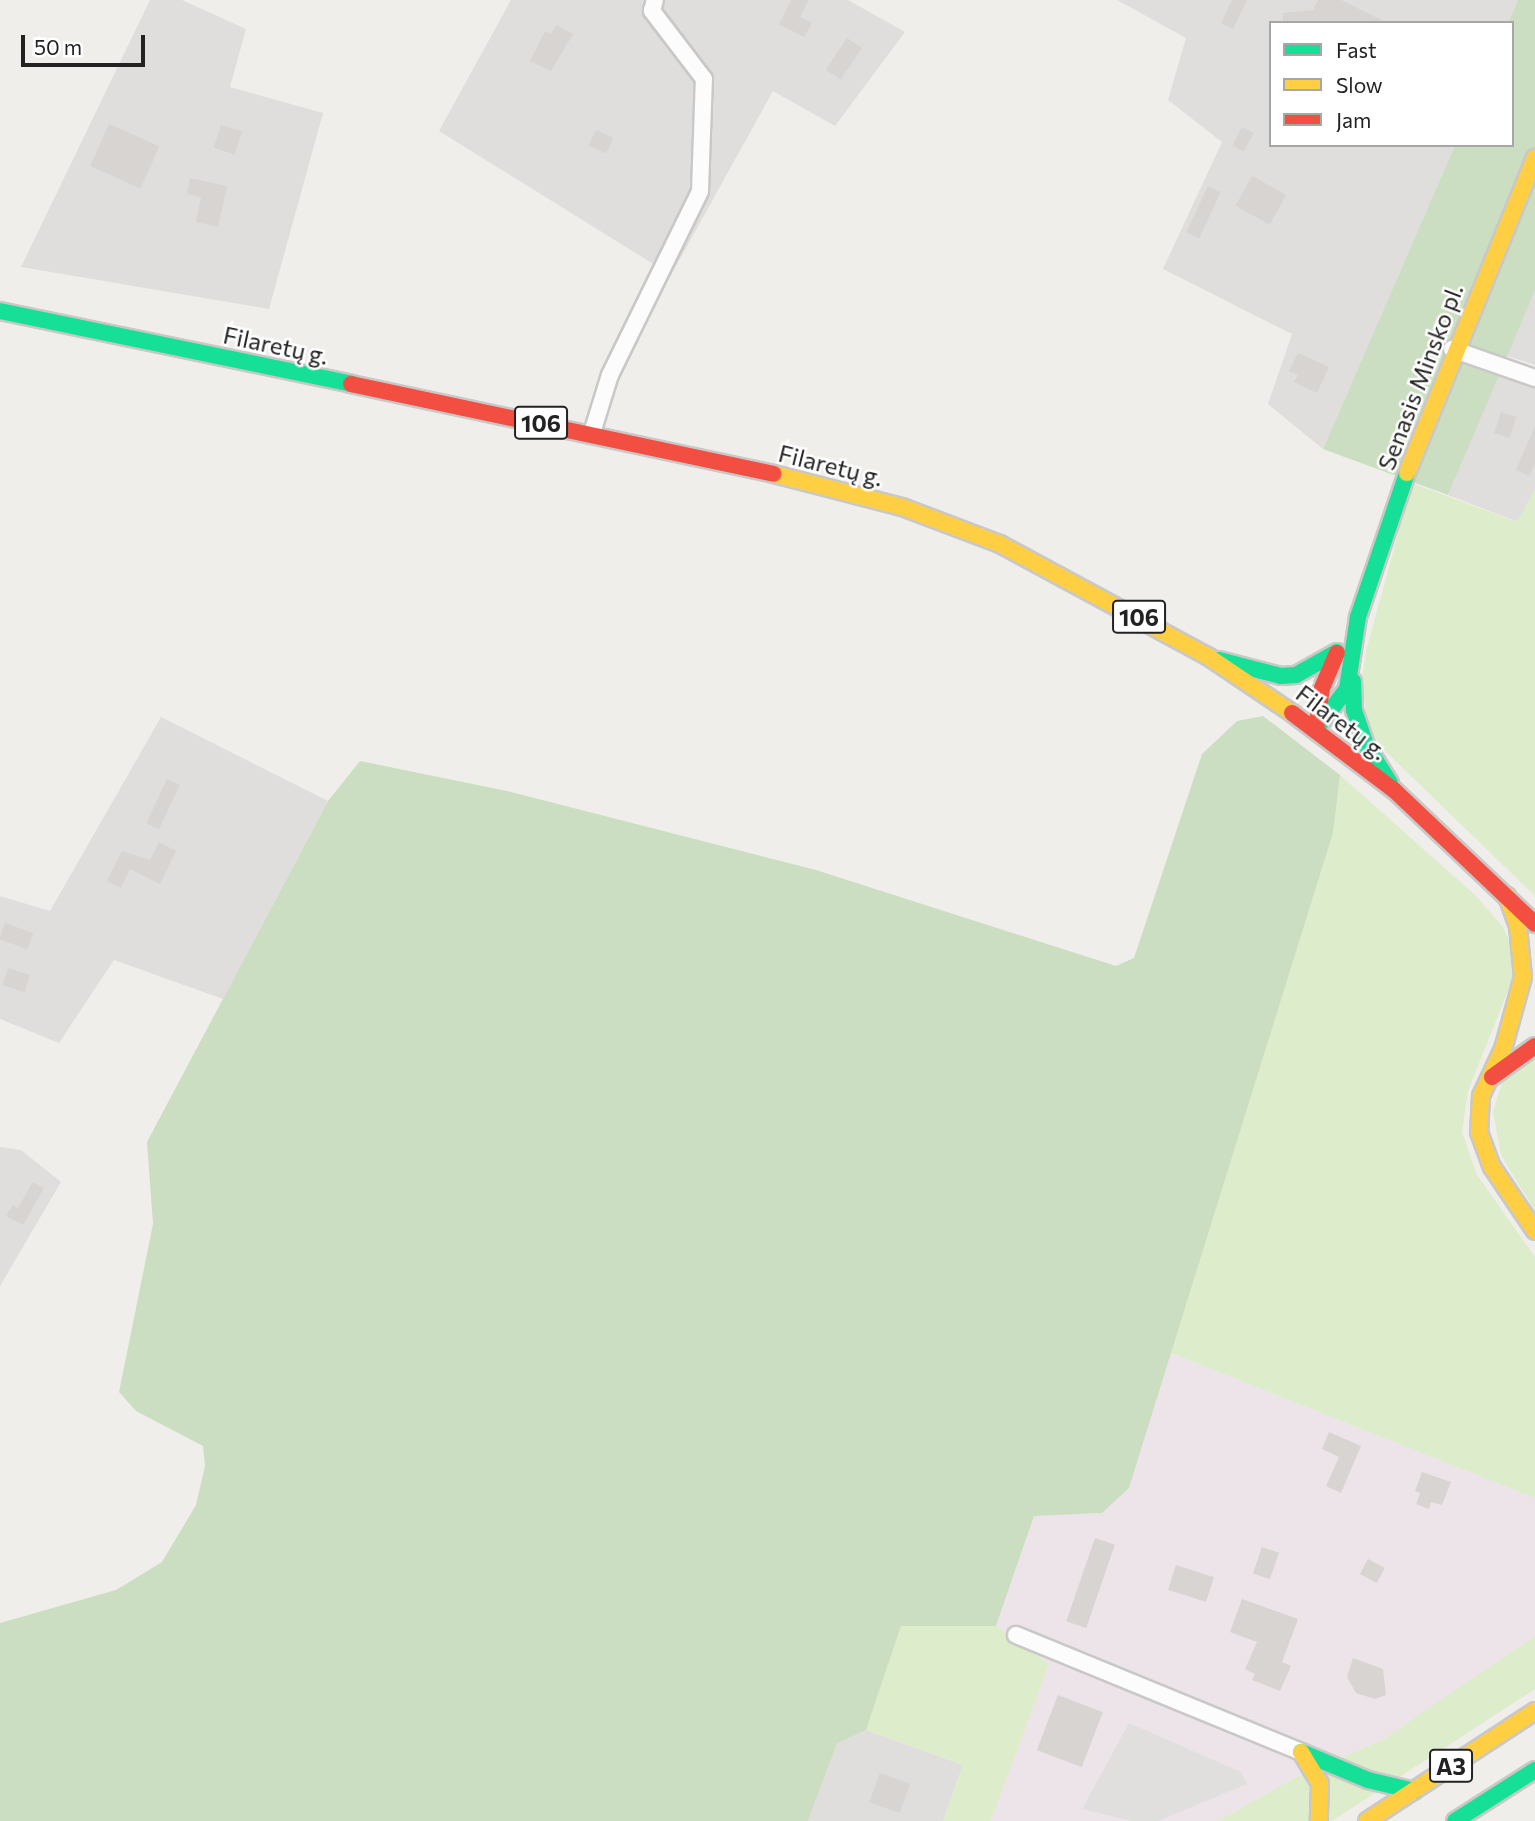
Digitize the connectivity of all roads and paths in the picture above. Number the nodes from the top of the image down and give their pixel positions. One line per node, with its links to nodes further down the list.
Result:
1 (655, 0): 6 (street)
2 (1535, 158): 4 (main road, Senasis Minsko pl.)
3 (0, 310): 6 (main road, Filaretų g. / 106)
4 (1452, 349): 5 (street); 7 (main road, Senasis Minsko pl.)
5 (1535, 378)
6 (592, 433): 9 (main road, Filaretų g. / 106)
7 (1358, 617): 8 (main road, Senasis Minsko pl.); 10 (main road, Senasis Minsko pl.)
8 (1337, 652): 9 (main road); 11 (main road, Senasis Minsko pl.)
9 (1209, 657): 11 (main road, Filaretų g. / 106)
10 (1353, 673): 11 (main road, Senasis Minsko pl.); 12 (main road)
11 (1316, 729): 12 (main road, Filaretų g. / 106)
12 (1395, 791): 13 (main road, Filaretų g. / 106)
13 (1507, 896): 14 (main road, Filaretų g. / 106); 17 (main road)
14 (1535, 925)
15 (1527, 1024): 17 (main road)
16 (1535, 1046): 18 (main road)
17 (1503, 1049): 18 (main road)
18 (1487, 1081): 19 (main road)
19 (1535, 1231)
20 (1016, 1635): 22 (street)
21 (1535, 1712): 24 (main road, A3)
22 (1301, 1752): 24 (main road); 25 (main road)
23 (1535, 1770): 27 (main road, A3)
24 (1414, 1791): 26 (main road, A3)
25 (1319, 1821)
26 (1367, 1821)
27 (1455, 1821)

